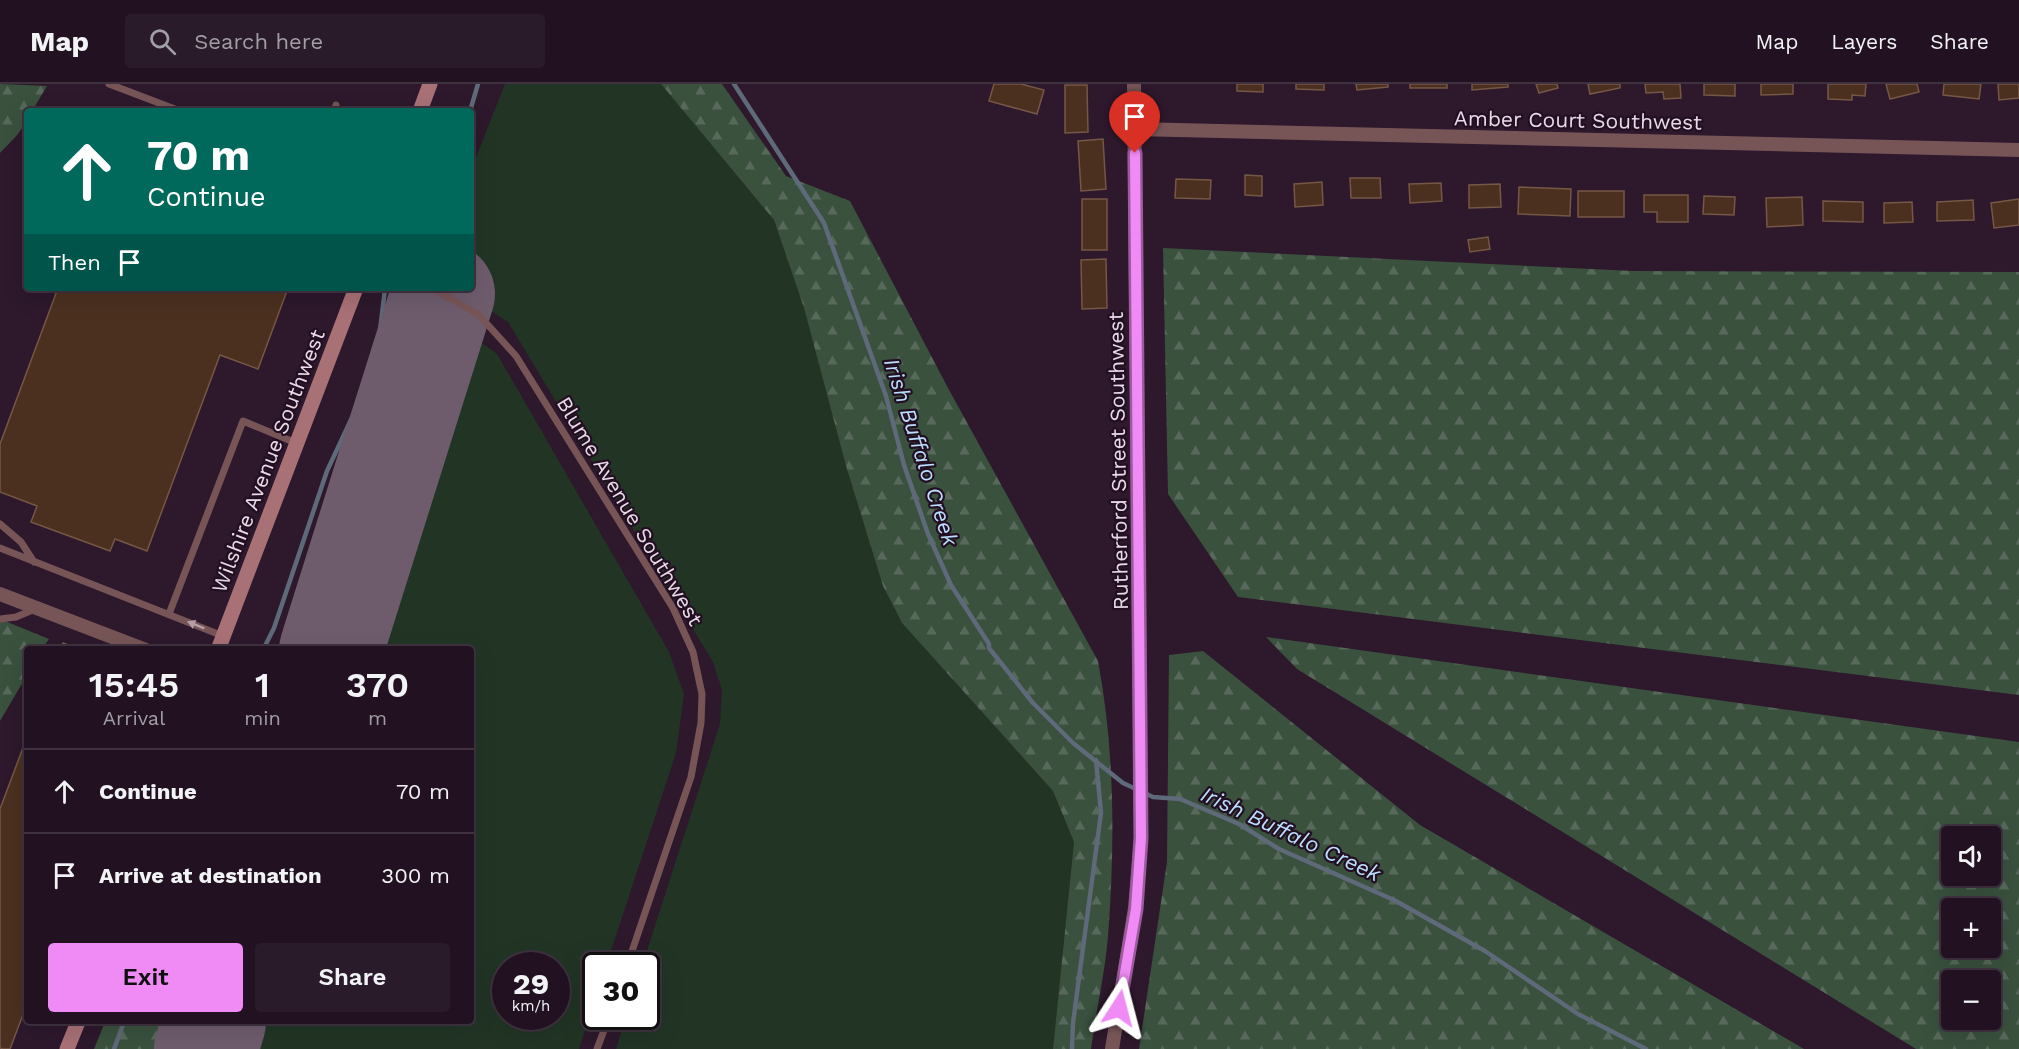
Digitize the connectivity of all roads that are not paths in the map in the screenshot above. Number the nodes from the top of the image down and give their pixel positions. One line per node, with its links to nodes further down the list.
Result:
1 (109, 84): 4 (lane)
2 (430, 84): 5 (street)
3 (1134, 84): 6 (street, Rutherford Street Southwest)
4 (172, 108)
5 (421, 108)
6 (1135, 129): 7 (street, Amber Court Southwest); 25 (street, Rutherford Street Southwest)
7 (2019, 150)
8 (355, 291): 10 (street, Wilshire Avenue Southwest)
9 (437, 291): 20 (lane, Blume Avenue Southwest)
10 (297, 444): 16 (lane); 18 (street, Wilshire Avenue Southwest)
11 (0, 524): 13 (lane)
12 (0, 548): 13 (lane)
13 (34, 562): 16 (lane)
14 (0, 594): 15 (street)
15 (38, 608): 17 (lane); 19 (street)
16 (169, 614): 18 (lane, one-way to 16)
17 (0, 620)
18 (221, 643)
19 (136, 646)
20 (632, 952)
21 (77, 1024): 23 (street)
22 (604, 1030): 24 (lane)
23 (67, 1049)
24 (597, 1049)
25 (1112, 1049)

